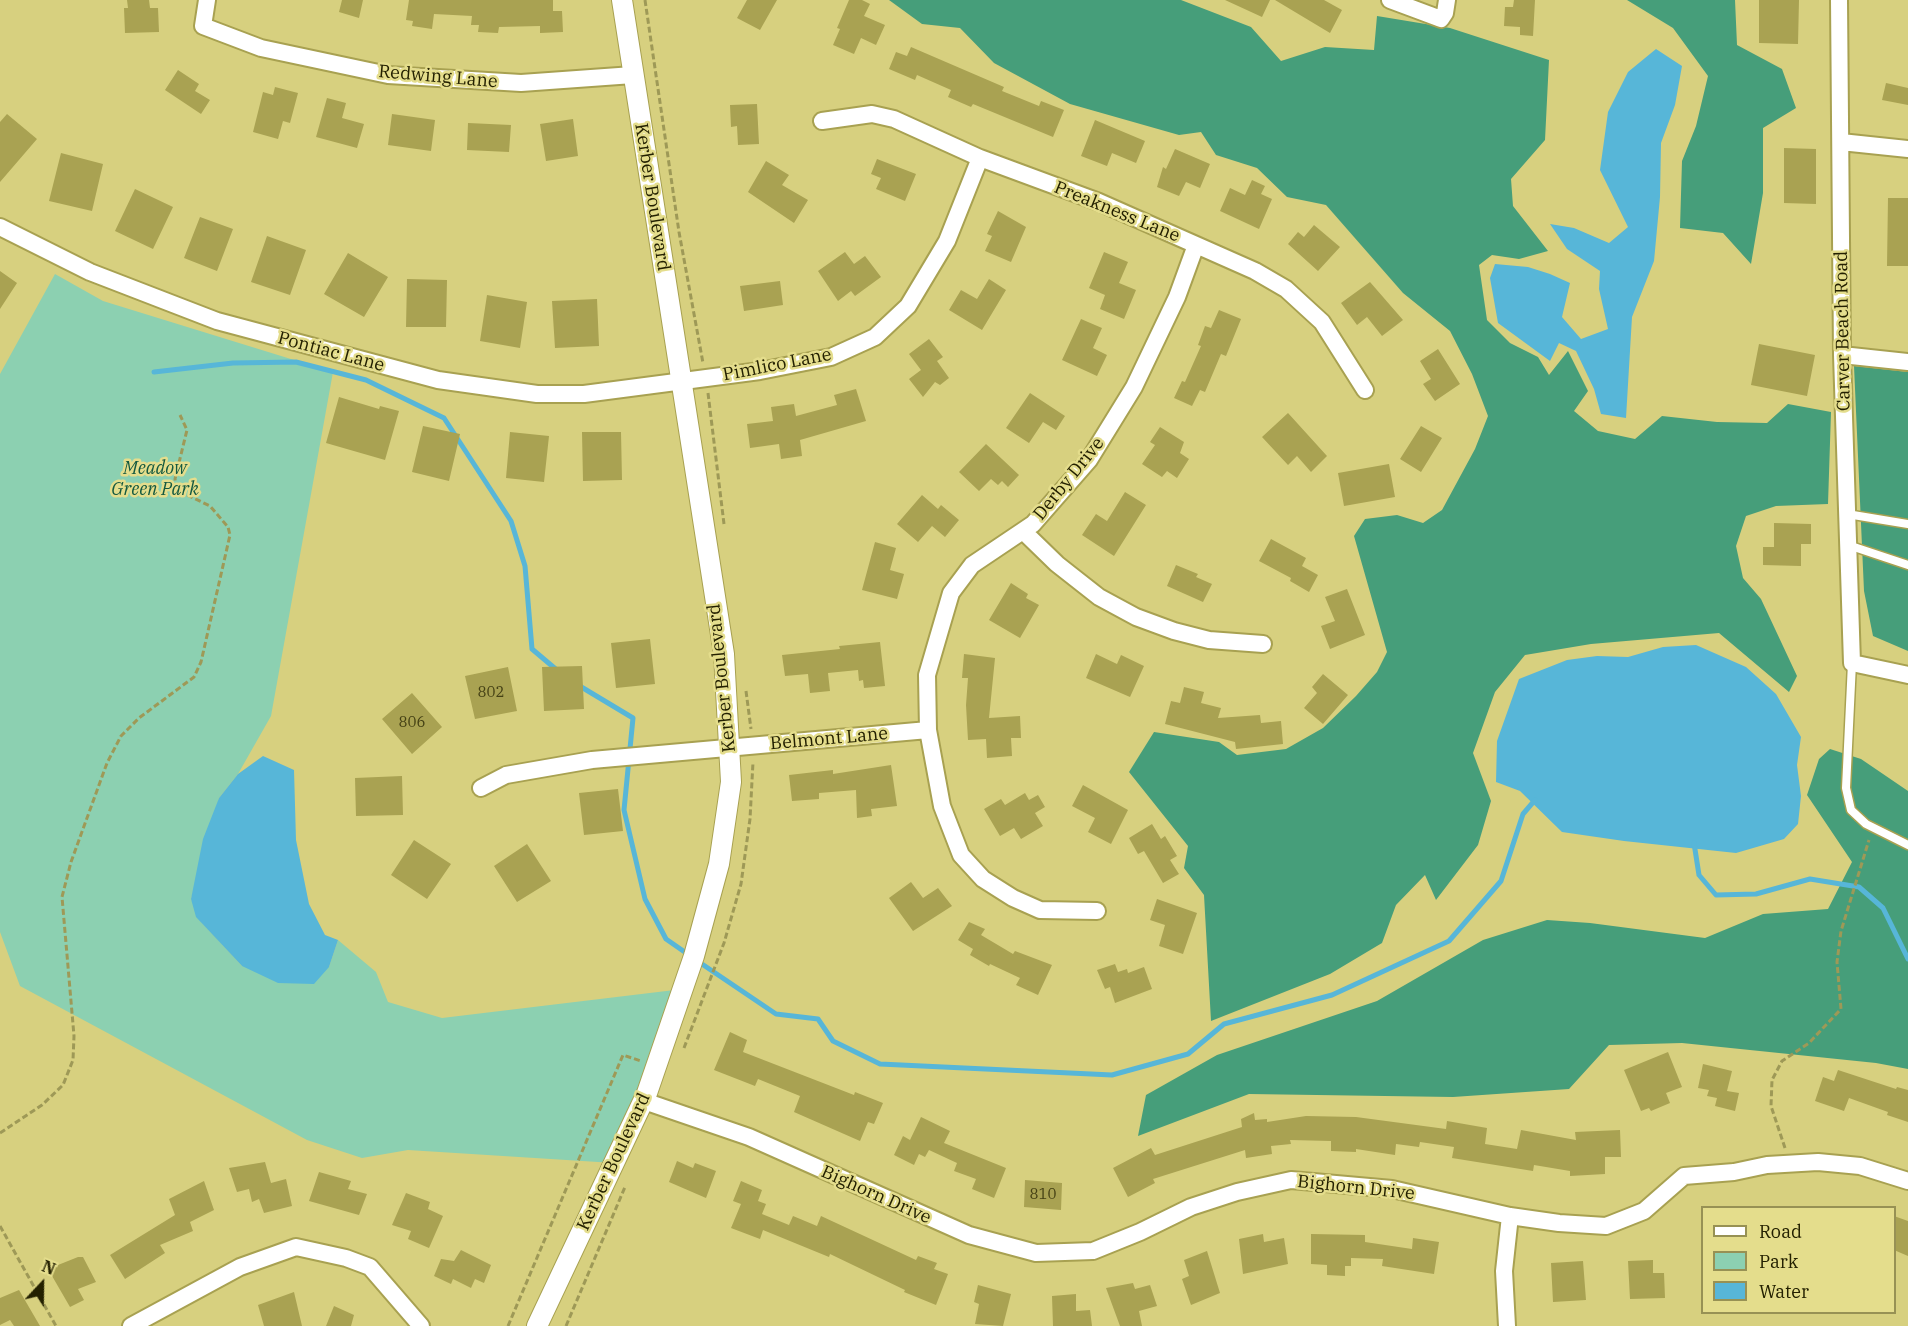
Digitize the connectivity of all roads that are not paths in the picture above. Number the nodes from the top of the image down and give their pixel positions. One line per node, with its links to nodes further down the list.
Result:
1 (207, 0): 6 (street, Redwing Lane)
2 (622, 0): 6 (street, Kerber Boulevard)
3 (1390, 0): 4 (street)
4 (1447, 0)
5 (1839, 0): 8 (street, Carver Beach Road)
6 (633, 75): 15 (street, Kerber Boulevard)
7 (822, 121): 10 (street, Preakness Lane)
8 (1841, 142): 9 (street); 13 (street, Carver Beach Road)
9 (1908, 149)
10 (980, 158): 12 (street, Preakness Lane); 15 (street, Pimlico Lane)
11 (0, 226): 15 (street, Pontiac Lane)
12 (1196, 245): 16 (street, Preakness Lane); 19 (street, Derby Drive)
13 (1842, 355): 14 (street); 17 (street, Carver Beach Road)
14 (1908, 362)
15 (681, 382): 26 (street, Kerber Boulevard)
16 (1365, 390)
17 (1847, 514): 18 (lane); 20 (street, Carver Beach Road)
18 (1908, 524)
19 (1023, 531): 22 (street); 25 (street, Derby Drive)
20 (1848, 545): 21 (lane); 23 (street, Carver Beach Road)
21 (1908, 565)
22 (1263, 644)
23 (1852, 663): 24 (street); 28 (lane)
24 (1908, 675)
25 (928, 730): 26 (street, Belmont Lane); 29 (street, Derby Drive)
26 (730, 749): 27 (street, Belmont Lane); 30 (street, Kerber Boulevard)
27 (481, 788)
28 (1908, 845)
29 (1097, 911)
30 (644, 1101): 32 (street, Bighorn Drive); 35 (street, Kerber Boulevard)
31 (1908, 1181): 32 (street, Bighorn Drive)
32 (1510, 1216): 36 (street)
33 (131, 1326): 34 (street)
34 (420, 1326)
35 (537, 1326)
36 (1507, 1326)

